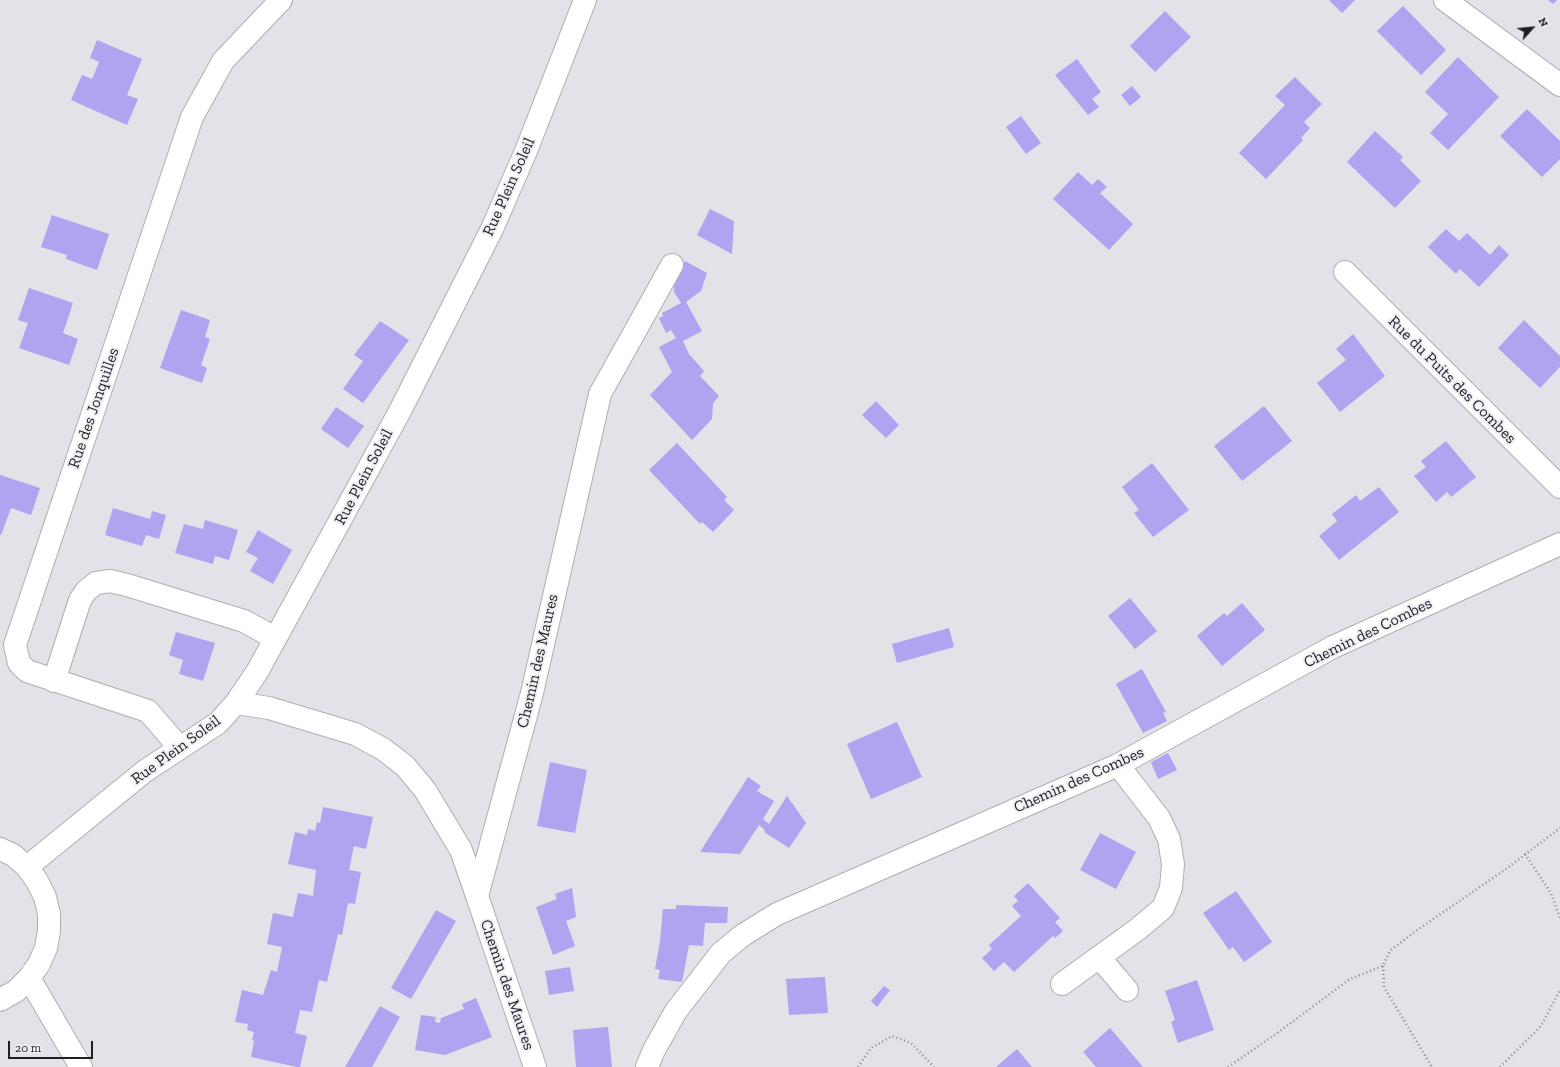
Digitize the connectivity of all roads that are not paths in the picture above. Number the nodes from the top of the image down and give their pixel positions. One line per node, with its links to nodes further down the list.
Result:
1 (281, 0): 10 (street, Rue des Jonquilles)
2 (585, 0): 9 (street, Rue Plein Soleil)
3 (1445, 0): 4 (street)
4 (1560, 85)
5 (672, 265): 16 (street, Chemin des Maures)
6 (1345, 272): 7 (street, Rue du Puits des Combes)
7 (1560, 487)
8 (1560, 544): 13 (street, Chemin des Combes)
9 (274, 640): 10 (street); 11 (street, Rue Plein Soleil)
10 (54, 681): 12 (street, Rue des Jonquilles)
11 (236, 703): 12 (street, Rue Plein Soleil); 16 (street)
12 (179, 747): 15 (street, Rue Plein Soleil)
13 (1118, 765): 17 (street); 24 (street, Chemin des Combes)
14 (0, 849): 15 (street)
15 (27, 867): 18 (street)
16 (477, 896): 23 (street, Chemin des Maures)
17 (1099, 957): 19 (street); 20 (street)
18 (29, 978): 21 (street); 22 (street)
19 (1062, 984)
20 (1127, 990)
21 (0, 1000)
22 (81, 1067)
23 (535, 1067)
24 (647, 1067)

